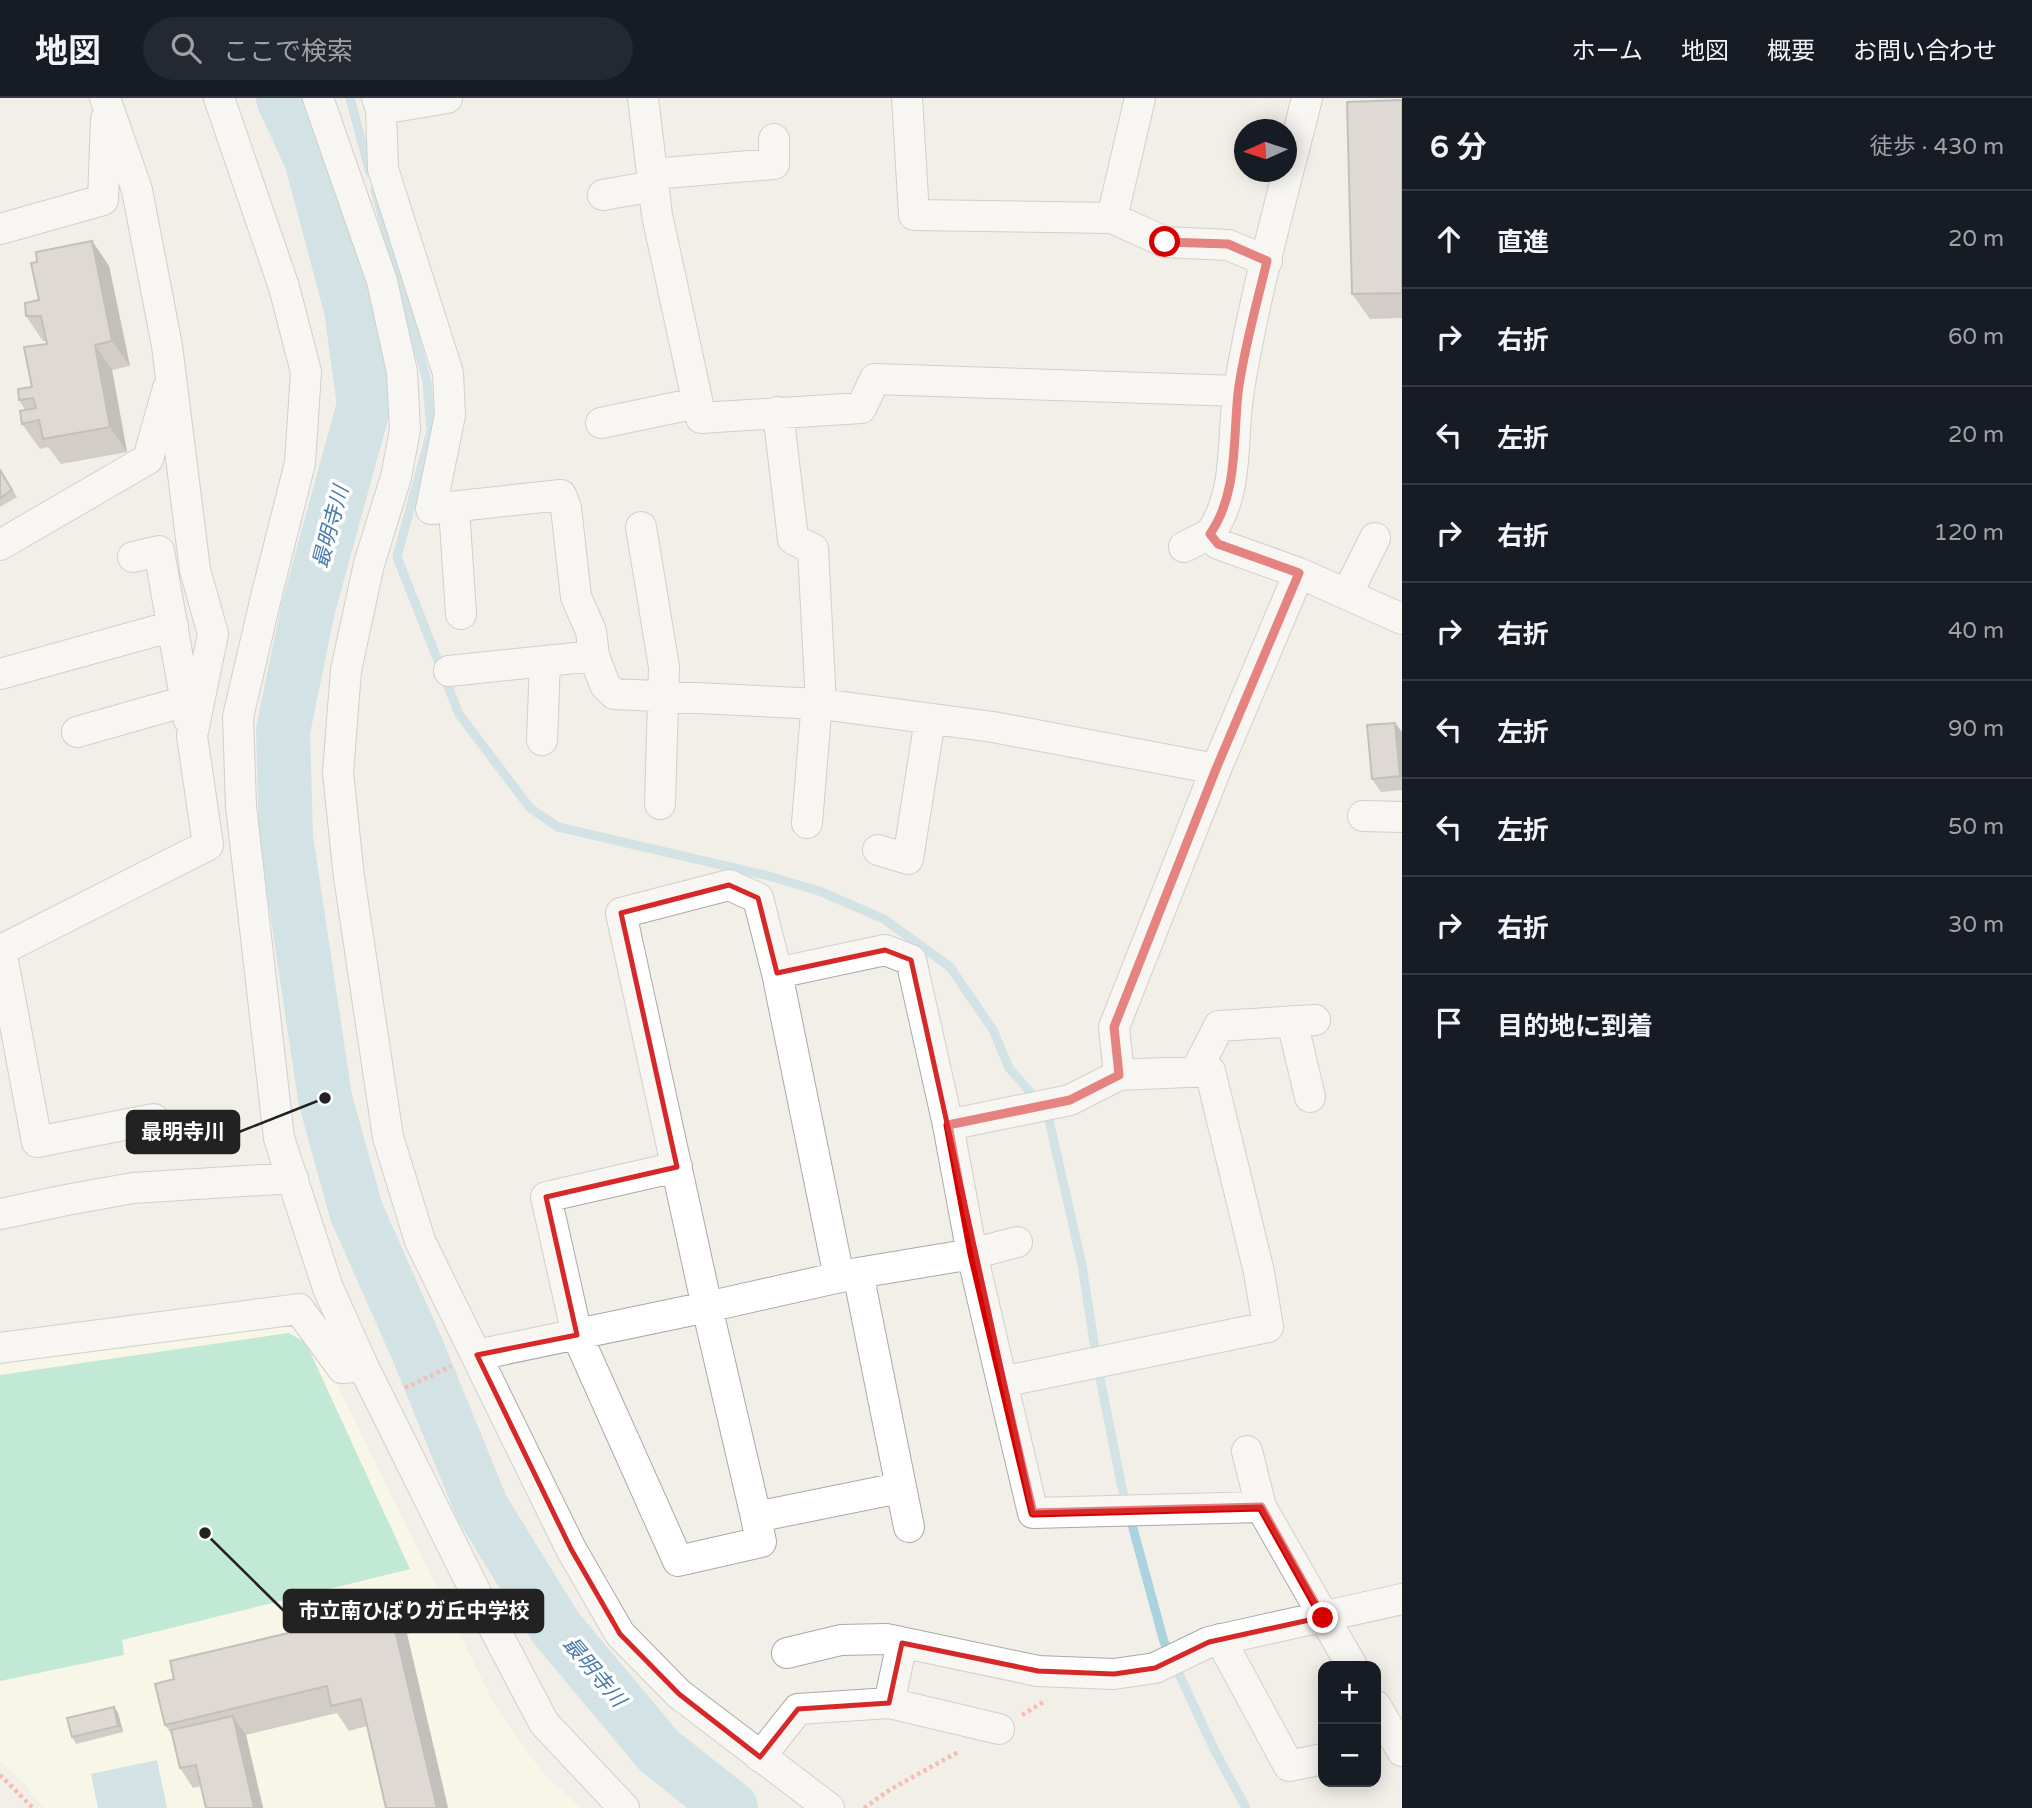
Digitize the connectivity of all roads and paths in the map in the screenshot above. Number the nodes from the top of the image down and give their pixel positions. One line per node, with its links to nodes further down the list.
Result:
1 (219, 98): 57 (street)
2 (318, 98): 65 (street)
3 (447, 98): 9 (street)
4 (643, 98): 11 (street)
5 (907, 98): 13 (street)
6 (1140, 98): 13 (street)
7 (1307, 98): 15 (street)
8 (106, 100): 14 (street); 16 (street)
9 (379, 103): 21 (street)
10 (774, 139): 11 (street)
11 (653, 180): 12 (street); 18 (street)
12 (603, 195)
13 (1112, 218): 15 (street)
14 (0, 229)
15 (1267, 261): 17 (street)
16 (171, 376): 25 (street); 42 (street)
17 (1238, 391): 19 (street); 23 (street)
18 (697, 403): 19 (street); 20 (street)
19 (778, 412): 39 (street)
20 (600, 423)
21 (454, 508): 30 (street); 33 (street)
22 (641, 527): 37 (street)
23 (1210, 534): 26 (street); 28 (street)
24 (1374, 538): 29 (street)
25 (0, 545)
26 (1184, 547)
27 (133, 557): 32 (street)
28 (1299, 573): 29 (street); 44 (street)
29 (1347, 594): 31 (street)
30 (461, 614)
31 (1402, 619)
32 (173, 626): 36 (street); 38 (street)
33 (594, 656): 34 (street); 37 (street)
34 (545, 661): 35 (street); 43 (street)
35 (449, 671)
36 (0, 674)
37 (664, 696): 39 (street); 45 (street)
38 (186, 701): 41 (street); 42 (street)
39 (821, 704): 40 (street); 48 (street)
40 (930, 719): 44 (street); 49 (street)
41 (77, 732)
42 (192, 736): 54 (street)
43 (542, 740)
44 (1216, 769): 52 (street)
45 (660, 804)
46 (1363, 816): 47 (street)
47 (1402, 817)
48 (807, 824)
49 (878, 850)
50 (777, 974): 55 (street); 56 (street); 61 (street)
51 (1196, 1071): 52 (street); 53 (street); 67 (street)
52 (1119, 1075): 55 (street)
53 (1310, 1097)
54 (154, 1119)
55 (948, 1125): 60 (street)
56 (677, 1167): 62 (street); 63 (street)
57 (293, 1178): 58 (street); 66 (street)
58 (0, 1214)
59 (1017, 1242): 60 (street)
60 (972, 1254): 61 (street); 67 (street)
61 (848, 1275): 62 (street); 70 (street)
62 (708, 1307): 63 (street); 72 (street)
63 (577, 1335): 65 (street); 72 (street)
64 (0, 1348): 66 (street)
65 (464, 1361): 68 (path); 84 (street)
66 (363, 1366): 88 (street)
67 (1002, 1382): 71 (street)
68 (404, 1389)
69 (1247, 1451): 71 (street)
70 (900, 1488): 72 (street); 73 (street)
71 (1261, 1507): 75 (street)
72 (756, 1517)
73 (909, 1527)
74 (1402, 1599): 75 (street)
75 (1323, 1618): 76 (street); 79 (street)
76 (1220, 1639): 77 (street); 85 (street)
77 (902, 1643): 78 (street); 80 (street)
78 (787, 1653)
79 (1349, 1661)
80 (889, 1703): 82 (street); 84 (street)
81 (1381, 1717): 83 (street)
82 (999, 1729)
83 (1394, 1746)
84 (760, 1756): 89 (street)
85 (1318, 1760)
86 (0, 1775): 87 (path)
87 (33, 1808)
88 (624, 1808)
89 (829, 1808)

